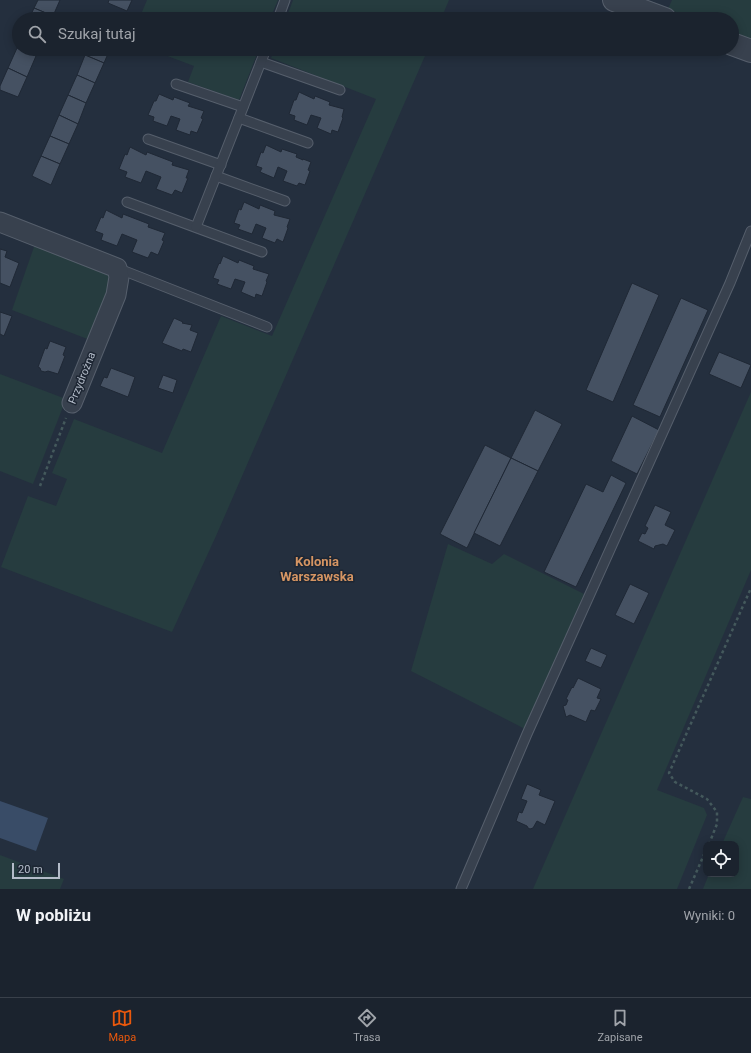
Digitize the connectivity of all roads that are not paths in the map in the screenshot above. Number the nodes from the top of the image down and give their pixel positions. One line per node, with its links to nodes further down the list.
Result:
1 (285, 0): 3 (lane)
2 (614, 0): 4 (street)
3 (281, 12)
4 (646, 12)
5 (739, 47): 6 (street)
6 (751, 51)
7 (263, 56): 8 (lane)
8 (261, 62): 10 (lane); 11 (lane)
9 (176, 84): 11 (lane)
10 (340, 90)
11 (243, 107): 12 (lane)
12 (239, 118): 14 (lane); 15 (lane)
13 (148, 139): 15 (lane)
14 (308, 143)
15 (221, 165): 16 (lane)
16 (216, 176): 18 (lane); 20 (lane)
17 (127, 202): 20 (lane)
18 (285, 202)
19 (0, 222): 23 (street)
20 (196, 227): 22 (lane)
21 (751, 232): 26 (lane)
22 (262, 252)
23 (117, 268): 24 (lane); 25 (street, Przydrożna)
24 (267, 327)
25 (72, 403)
26 (461, 889)

